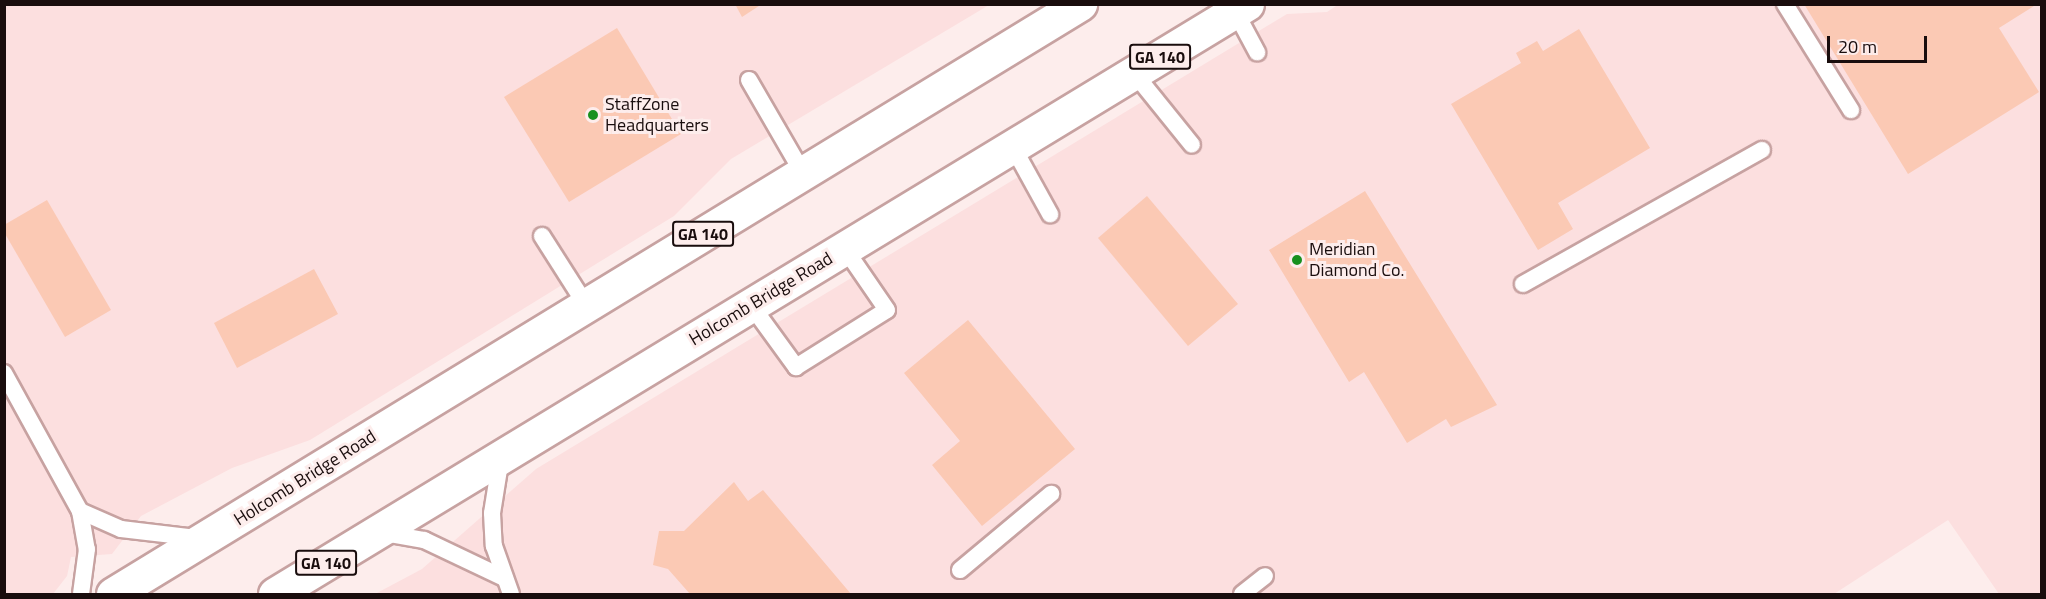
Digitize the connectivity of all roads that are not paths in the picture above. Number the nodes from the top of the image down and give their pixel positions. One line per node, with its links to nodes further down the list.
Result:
1 (1080, 4): 11 (main road, Holcomb Bridge Road / GA 140)
2 (1785, 4): 7 (lane)
3 (1241, 8): 4 (lane); 5 (main road, Holcomb Bridge Road / GA 140)
4 (1257, 52)
5 (1134, 73): 8 (lane); 9 (main road, Holcomb Bridge Road / GA 140)
6 (748, 80): 11 (lane)
7 (1851, 111)
8 (1192, 145)
9 (1013, 147): 12 (lane); 14 (main road, Holcomb Bridge Road / GA 140)
10 (1762, 150): 15 (lane)
11 (803, 173): 16 (main road, Holcomb Bridge Road / GA 140)
12 (1050, 214)
13 (542, 236): 16 (lane)
14 (845, 249): 17 (main road, Holcomb Bridge Road / GA 140); 17 (lane)
15 (1523, 284)
16 (586, 305): 23 (main road, Holcomb Bridge Road / GA 140)
17 (751, 305): 19 (main road, Holcomb Bridge Road / GA 140)
18 (4, 374): 21 (lane)
19 (502, 453): 22 (main road, Holcomb Bridge Road / GA 140); 26 (lane)
20 (1051, 494): 24 (lane)
21 (80, 511): 23 (lane); 27 (lane)
22 (378, 532): 26 (lane); 29 (main road, Holcomb Bridge Road / GA 140)
23 (208, 538): 28 (main road, Holcomb Bridge Road / GA 140)
24 (960, 570)
25 (1265, 576): 31 (lane)
26 (504, 578): 30 (lane)
27 (81, 594)
28 (113, 594)
29 (275, 594)
30 (511, 594)
31 (1242, 594)

